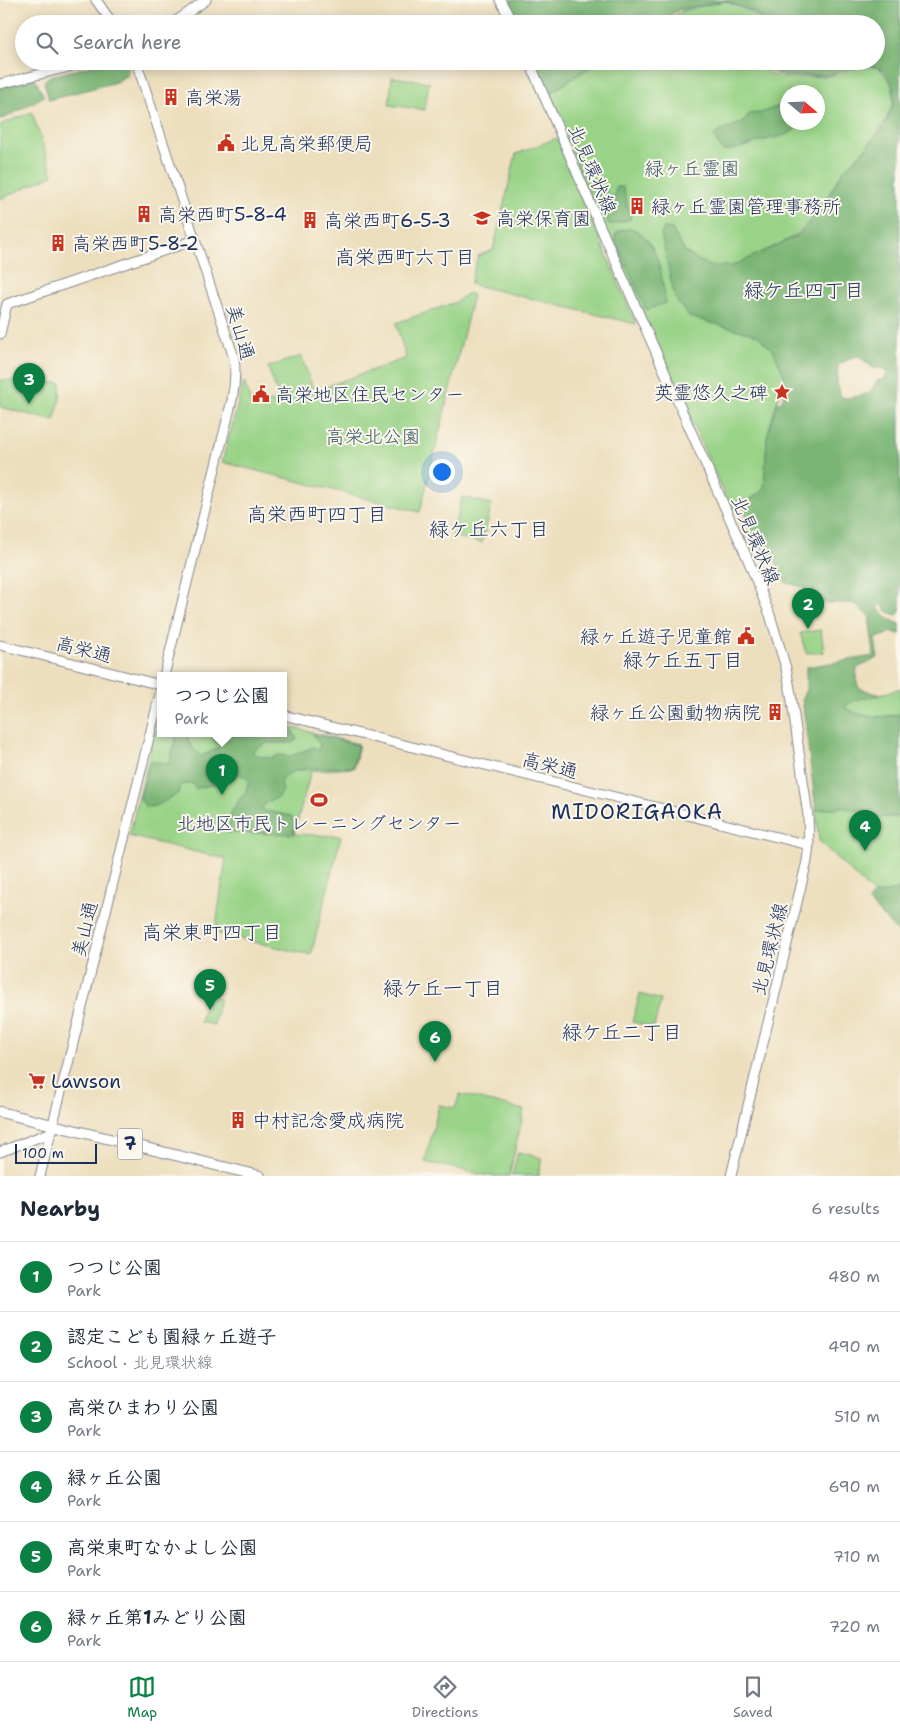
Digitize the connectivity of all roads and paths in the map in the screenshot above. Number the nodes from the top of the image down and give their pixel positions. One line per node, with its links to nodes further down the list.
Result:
1 (96, 0): 4 (street)
2 (206, 0): 5 (street)
3 (500, 0): 6 (street)
4 (107, 15)
5 (185, 15)
6 (508, 15)
7 (57, 70): 10 (street)
8 (139, 70): 11 (street, 美山通)
9 (533, 70): 18 (street, 北見環状線)
10 (0, 84)
11 (195, 240): 12 (street); 14 (street, 美山通)
12 (0, 334)
13 (0, 645): 15 (street, 高栄通)
14 (165, 672)
15 (157, 684)
16 (157, 706): 21 (street, 美山通)
17 (287, 716): 18 (street, 高栄通)
18 (809, 845): 26 (street, 北見環状線)
19 (0, 1112): 21 (main road, 7)
20 (0, 1118): 21 (main road, 7)
21 (53, 1129): 22 (street); 23 (street, 美山通); 24 (main road, 7); 25 (main road, 7)
22 (0, 1152)
23 (40, 1176)
24 (234, 1176)
25 (260, 1176)
26 (731, 1176)

